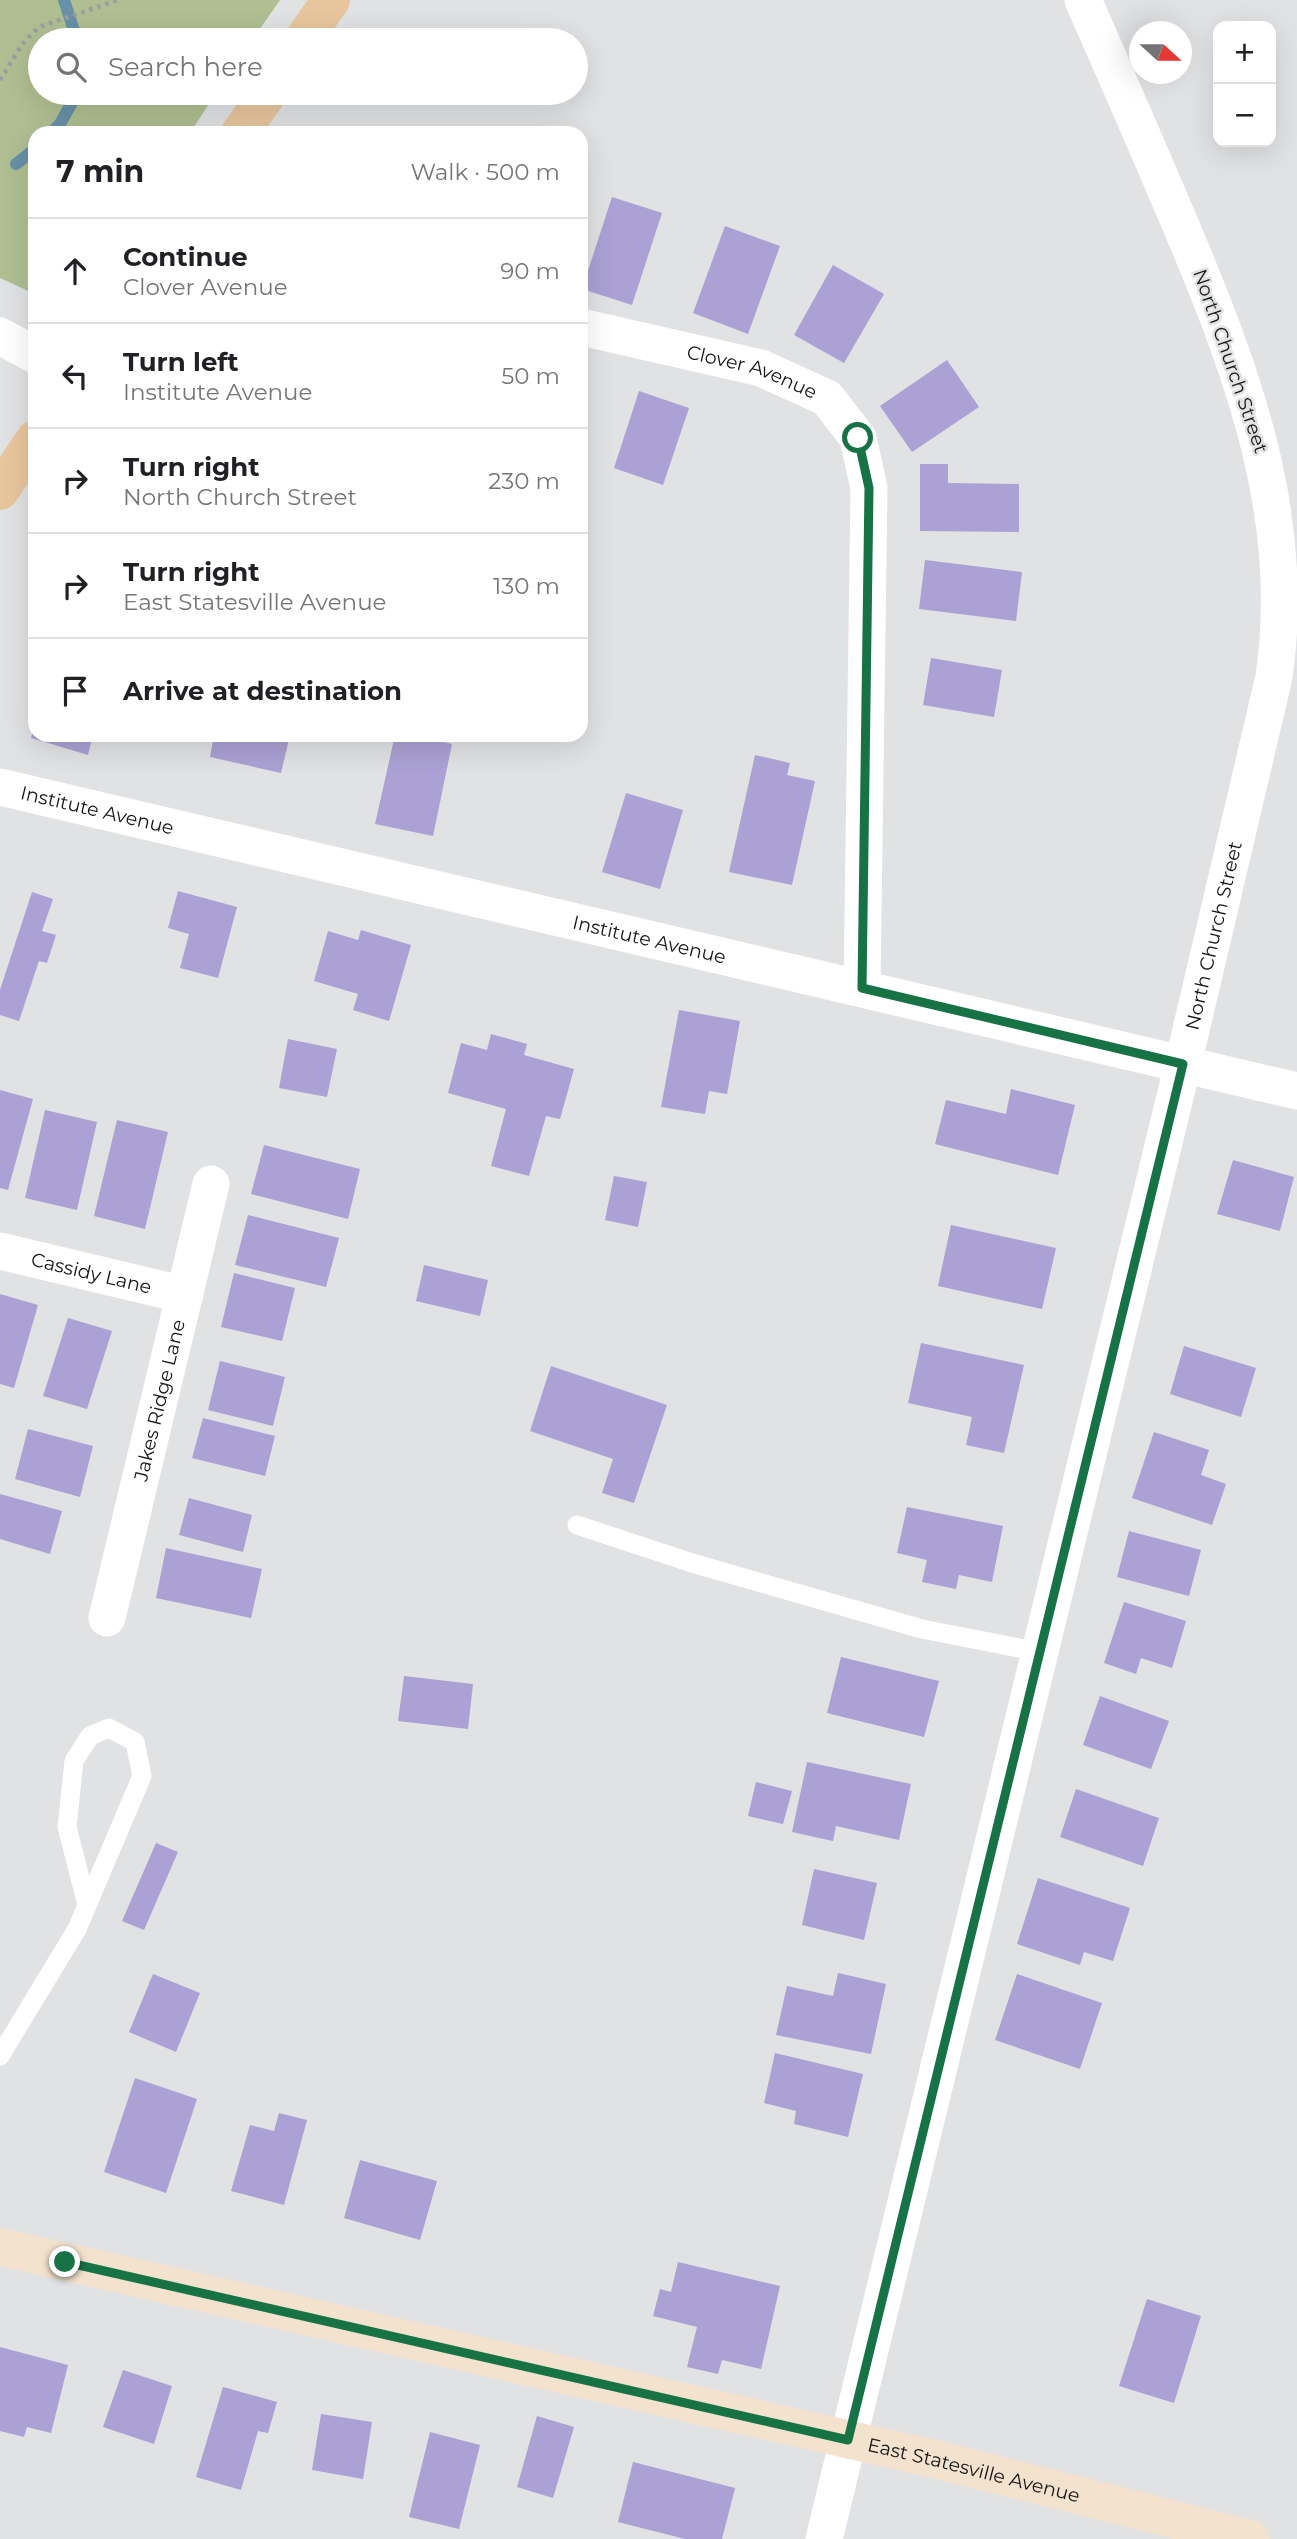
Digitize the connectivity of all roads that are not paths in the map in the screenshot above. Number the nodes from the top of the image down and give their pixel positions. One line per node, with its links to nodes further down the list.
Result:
1 (331, 0): 3 (main road)
2 (1083, 0): 13 (street, North Church Street)
3 (311, 28)
4 (260, 105): 5 (main road)
5 (245, 126)
6 (588, 329): 12 (street, Clover Avenue)
7 (0, 336): 8 (street)
8 (28, 351)
9 (28, 449): 10 (main road)
10 (0, 491)
11 (0, 787): 12 (street, Institute Avenue)
12 (862, 988): 13 (street, Institute Avenue)
13 (1183, 1064): 14 (street, Institute Avenue); 20 (street, North Church Street)
14 (1297, 1091)
15 (211, 1184): 17 (street, Jakes Ridge Lane)
16 (0, 1251): 17 (street, Cassidy Lane)
17 (185, 1295): 19 (street, Jakes Ridge Lane)
18 (577, 1525): 20 (lane)
19 (107, 1618)
20 (1040, 1652): 24 (street, North Church Street)
21 (87, 1905): 21 (lane); 22 (lane)
22 (0, 2056)
23 (0, 2247): 24 (street, East Statesville Avenue)
24 (848, 2440): 25 (street, East Statesville Avenue); 26 (street, North Church Street)
25 (1241, 2538)
26 (824, 2539)

